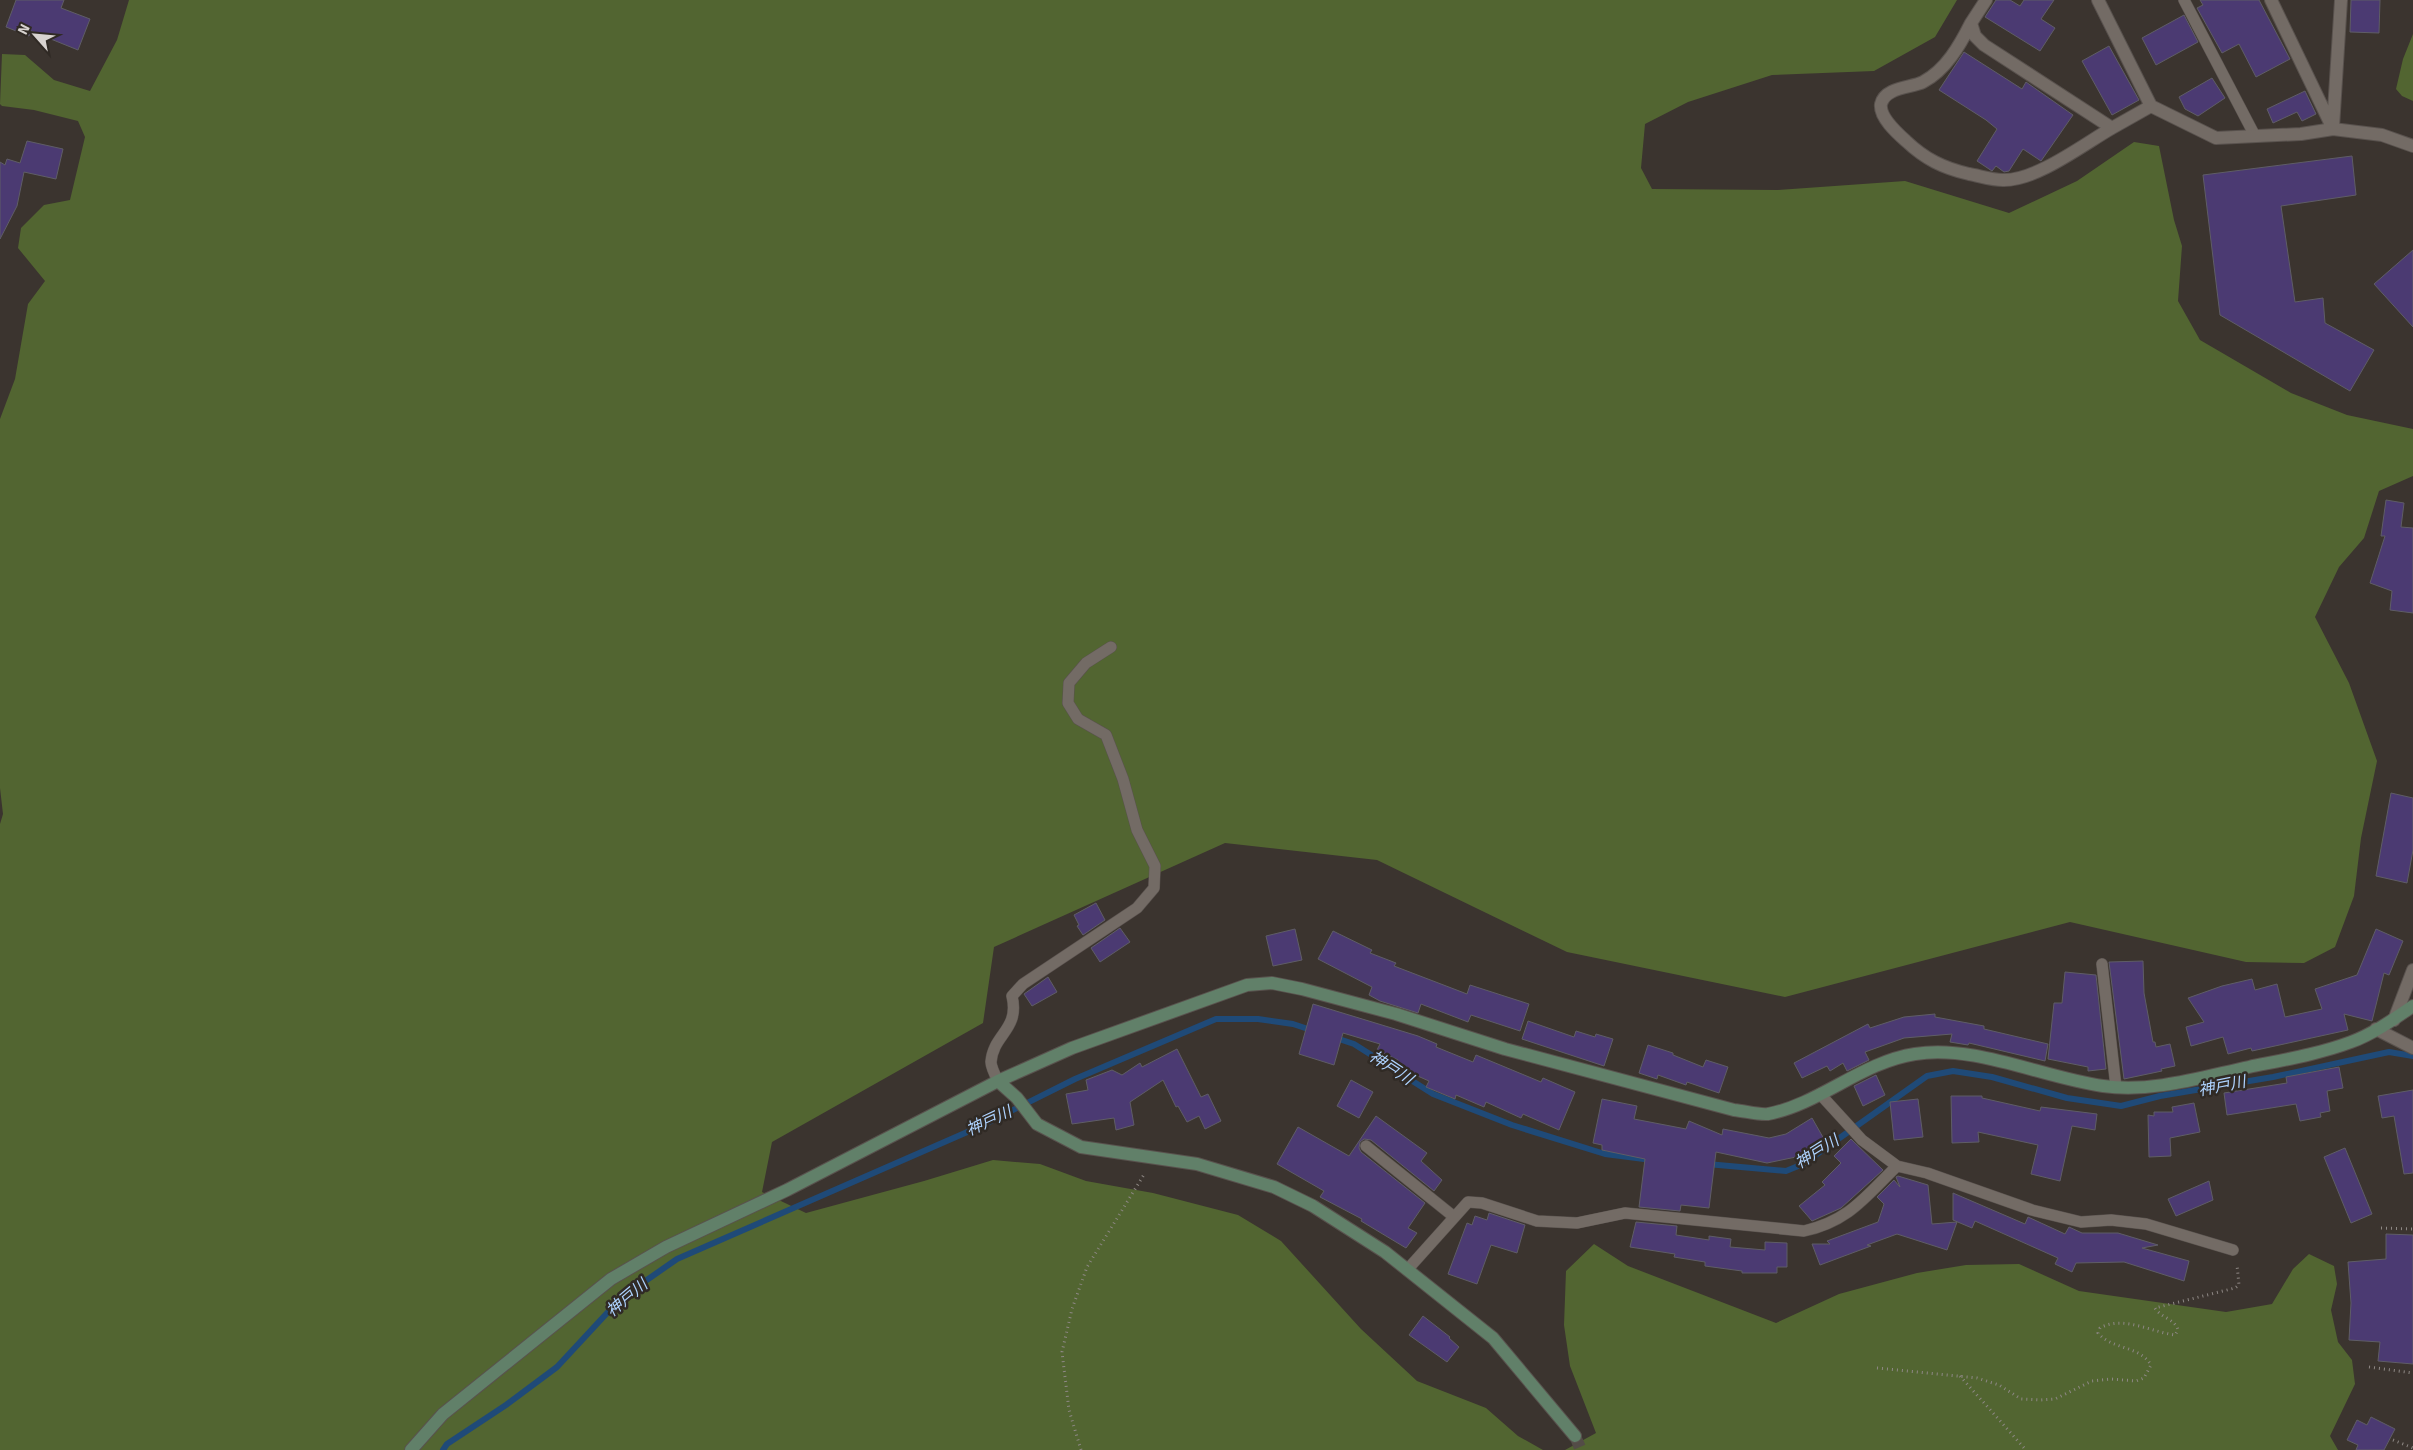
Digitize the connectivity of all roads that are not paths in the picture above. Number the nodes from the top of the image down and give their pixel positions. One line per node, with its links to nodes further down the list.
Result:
1 (1986, 0): 6 (street)
2 (2098, 0): 7 (street)
3 (2184, 0): 10 (lane)
4 (2271, 0): 9 (street)
5 (2341, 0): 9 (street)
6 (1971, 24): 8 (street); 8 (street)
7 (2151, 106): 8 (street); 10 (street)
8 (2112, 128)
9 (2333, 129): 10 (street); 11 (street)
10 (2254, 136)
11 (2413, 146)
12 (1111, 647): 19 (lane)
13 (2102, 964): 20 (lane)
14 (2413, 970): 16 (street)
15 (2413, 1006): 16 (street)
16 (2394, 1020): 17 (street)
17 (2376, 1030): 18 (street); 20 (street)
18 (2413, 1048)
19 (998, 1080): 21 (street); 26 (street); 28 (street)
20 (2116, 1087): 21 (street)
21 (1820, 1094): 23 (lane)
22 (1366, 1146): 24 (lane)
23 (1897, 1166): 24 (lane); 25 (lane)
24 (1453, 1216): 26 (lane)
25 (2233, 1250)
26 (1407, 1270): 27 (street)
27 (1575, 1436)
28 (412, 1450)

